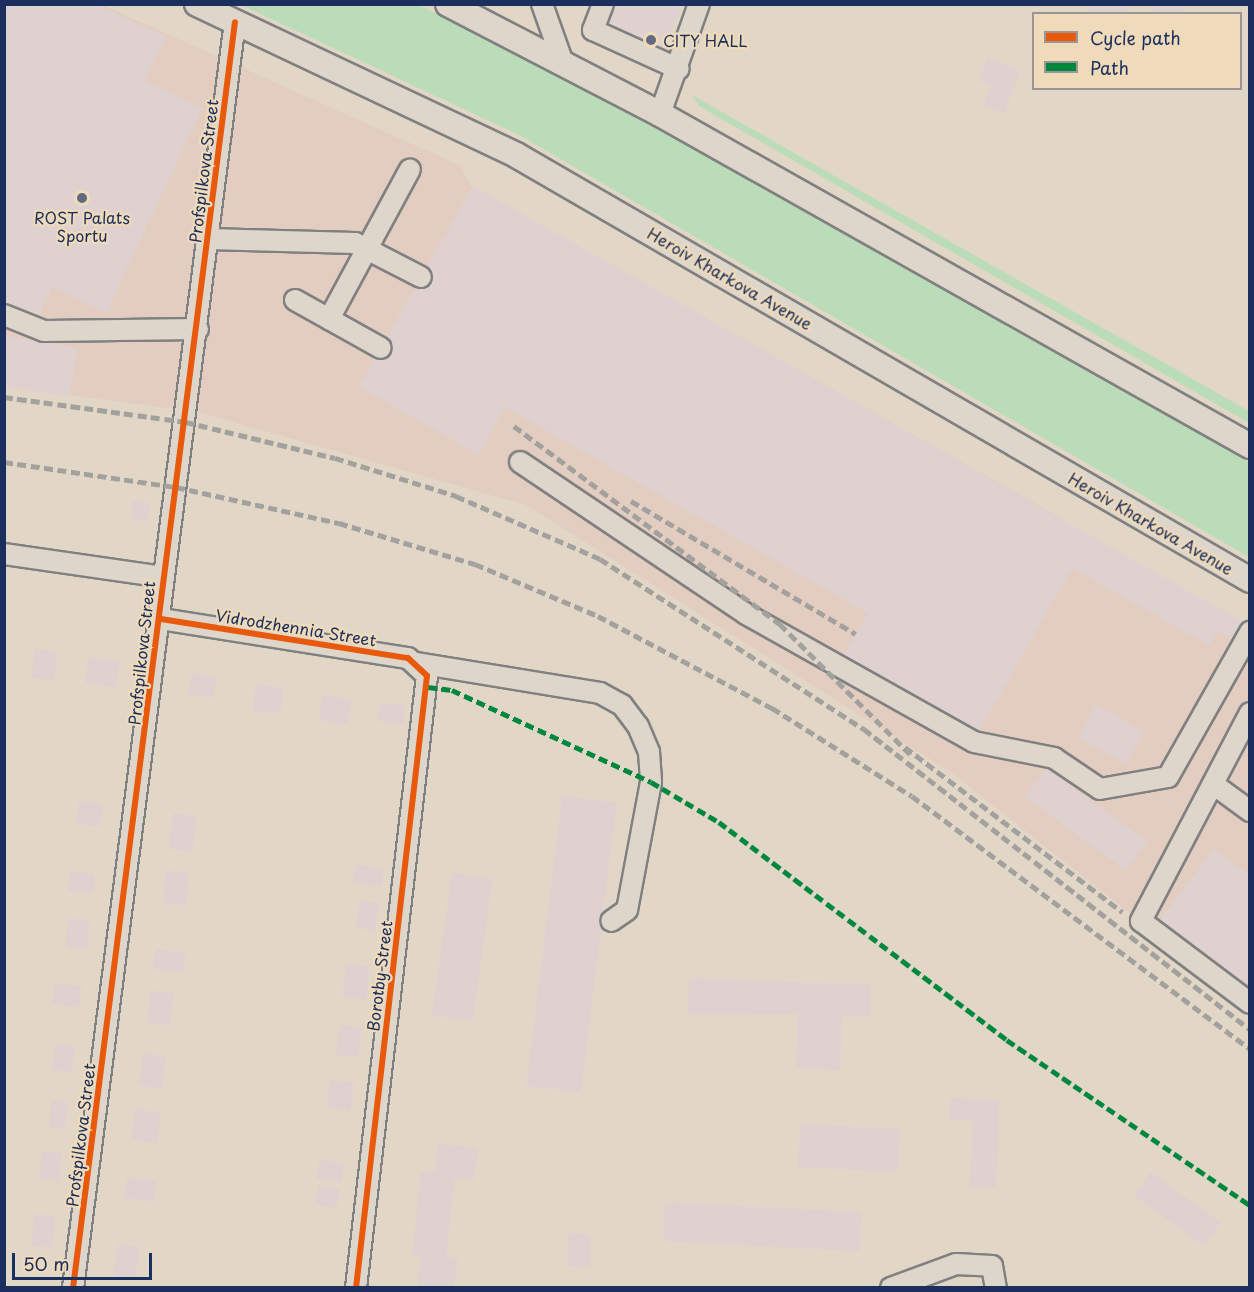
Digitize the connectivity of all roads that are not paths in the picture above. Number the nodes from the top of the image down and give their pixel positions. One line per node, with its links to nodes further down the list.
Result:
1 (197, 4): 6 (main road, Heroiv Kharkova Avenue)
2 (448, 4): 7 (main road)
3 (542, 4): 7 (street)
4 (603, 4): 8 (street)
5 (699, 4): 8 (street)
6 (235, 22): 11 (street, Profspilkova Street); 23 (main road, Heroiv Kharkova Avenue)
7 (563, 63): 9 (main road)
8 (679, 69): 9 (street)
9 (660, 114): 19 (main road)
10 (410, 169): 12 (street)
11 (208, 239): 12 (street); 17 (street, Profspilkova Street)
12 (367, 247): 13 (street); 16 (street)
13 (421, 278)
14 (295, 300): 16 (street)
15 (4, 315): 17 (street)
16 (329, 319): 18 (street)
17 (198, 329): 22 (street, Profspilkova Street)
18 (381, 348)
19 (1250, 446)
20 (520, 462): 25 (street)
21 (4, 554): 22 (street)
22 (163, 577): 24 (street, Profspilkova Street)
23 (1250, 580)
24 (161, 619): 26 (street, Vidrodzhennia Street); 32 (street, Profspilkova Street)
25 (1250, 632)
26 (421, 665): 30 (street, Vidrodzhennia Street); 33 (street, Borotby Street)
27 (1250, 714): 28 (street)
28 (1213, 784): 29 (street); 31 (street)
29 (1250, 811)
30 (611, 921)
31 (1250, 1003)
32 (73, 1287)
33 (356, 1287)
34 (891, 1287): 35 (street)
35 (996, 1287)

